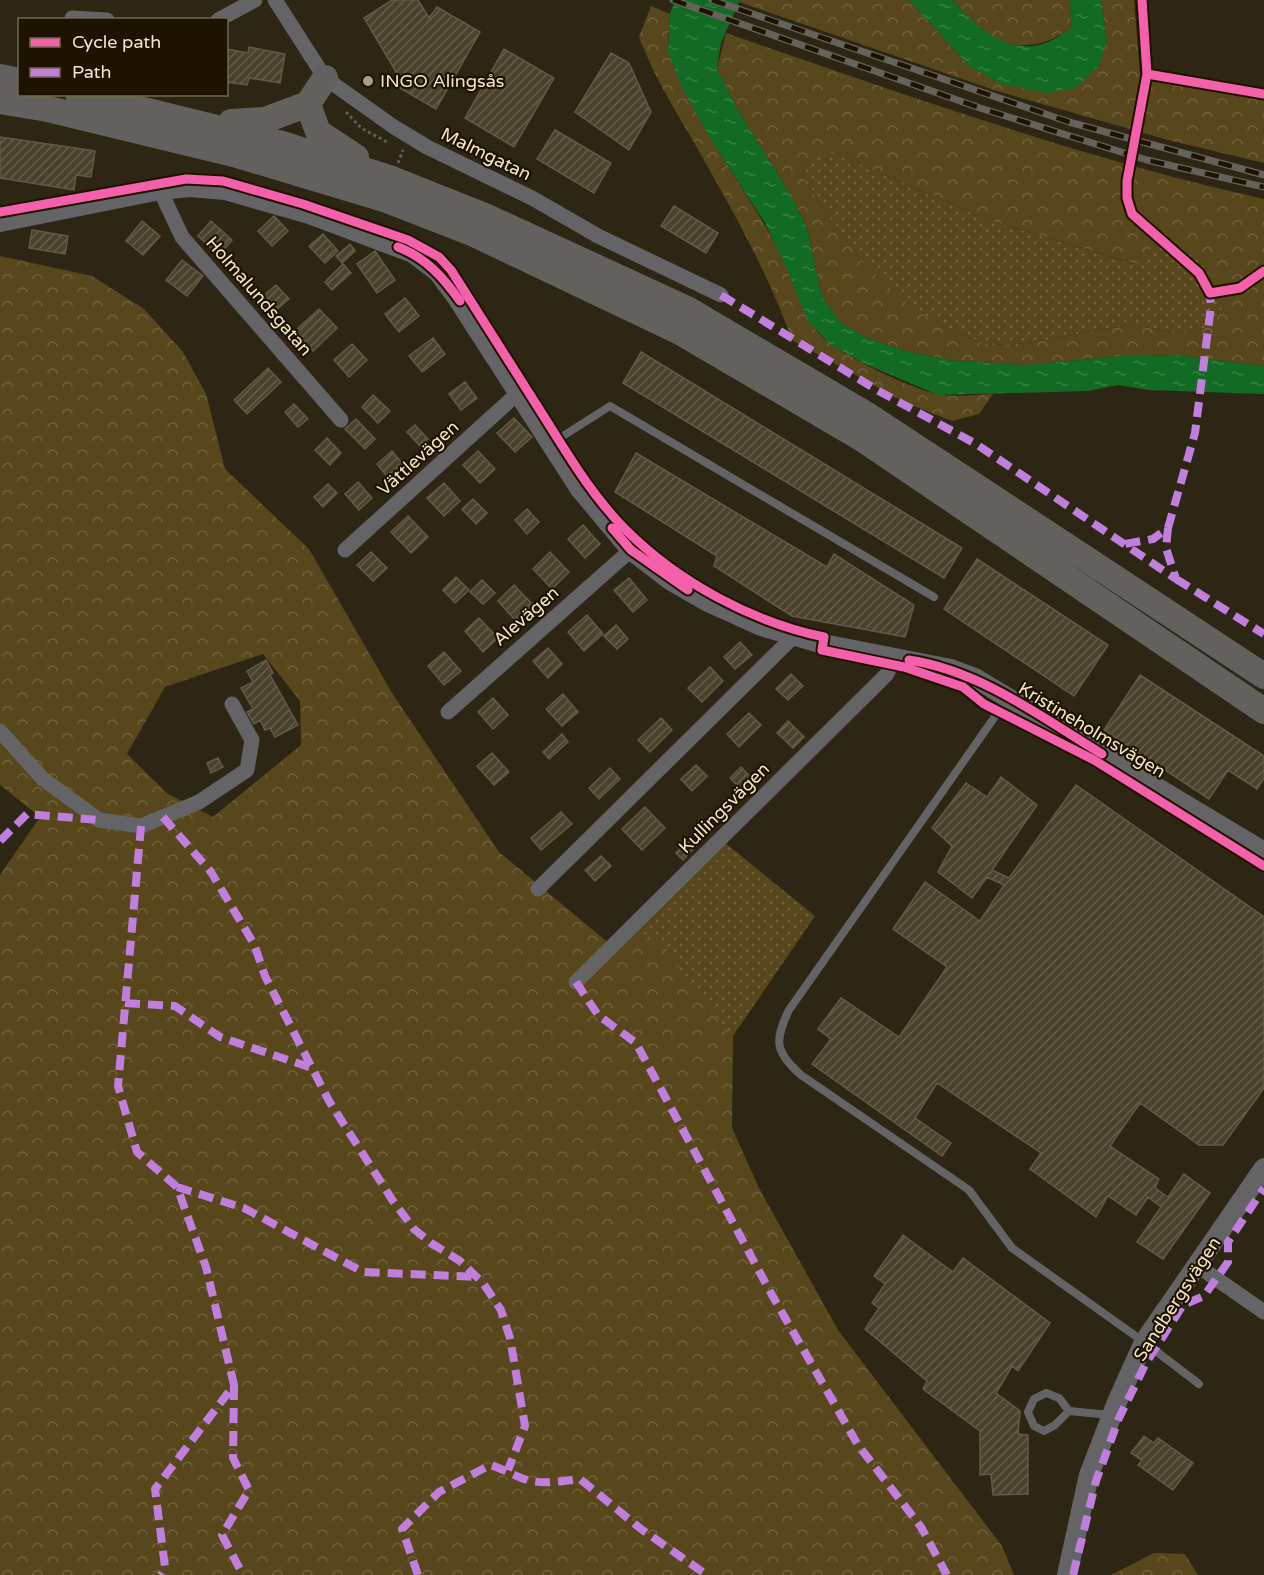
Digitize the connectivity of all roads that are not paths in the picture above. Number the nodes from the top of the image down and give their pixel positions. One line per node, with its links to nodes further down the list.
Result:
1 (255, 0): 3 (street)
2 (274, 0): 5 (street, Malmgatan)
3 (223, 18)
4 (0, 77): 6 (highway)
5 (325, 78): 9 (highway); 14 (street, Malmgatan)
6 (18, 81)
7 (87, 96): 10 (highway)
8 (0, 101): 27 (highway)
9 (308, 104): 10 (highway); 11 (highway)
10 (204, 123): 11 (highway)
11 (392, 179): 23 (highway)
12 (160, 190): 13 (street, Kristineholmsvägen); 15 (street, Kristineholmsvägen); 16 (street, Holmalundsgatan)
13 (0, 222)
14 (721, 295)
15 (518, 394): 17 (street, Kristineholmsvägen); 18 (street, Vättlevägen)
16 (341, 420)
17 (551, 444): 19 (street, Kristineholmsvägen); 20 (lane)
18 (345, 550)
19 (631, 550): 21 (street, Kristineholmsvägen); 26 (street, Alevägen)
20 (934, 597)
21 (793, 637): 22 (street, Kristineholmsvägen); 30 (street)
22 (894, 657): 24 (street, Kristineholmsvägen); 31 (street, Kullingsvägen)
23 (1264, 676)
24 (1008, 698): 29 (street, Kristineholmsvägen); 35 (lane)
25 (232, 704): 28 (street)
26 (448, 711)
27 (1264, 711)
28 (0, 731)
29 (1264, 852)
30 (538, 889)
31 (576, 982)
32 (1264, 1168): 33 (street, Sandbergsvägen)
33 (1198, 1266): 34 (street); 35 (street, Sandbergsvägen)
34 (1264, 1312)
35 (1144, 1342): 36 (lane); 38 (street, Sandbergsvägen)
36 (1198, 1384)
37 (1069, 1411): 37 (lane); 38 (lane)
38 (1112, 1415): 39 (street, Sandbergsvägen)
39 (1067, 1575)

